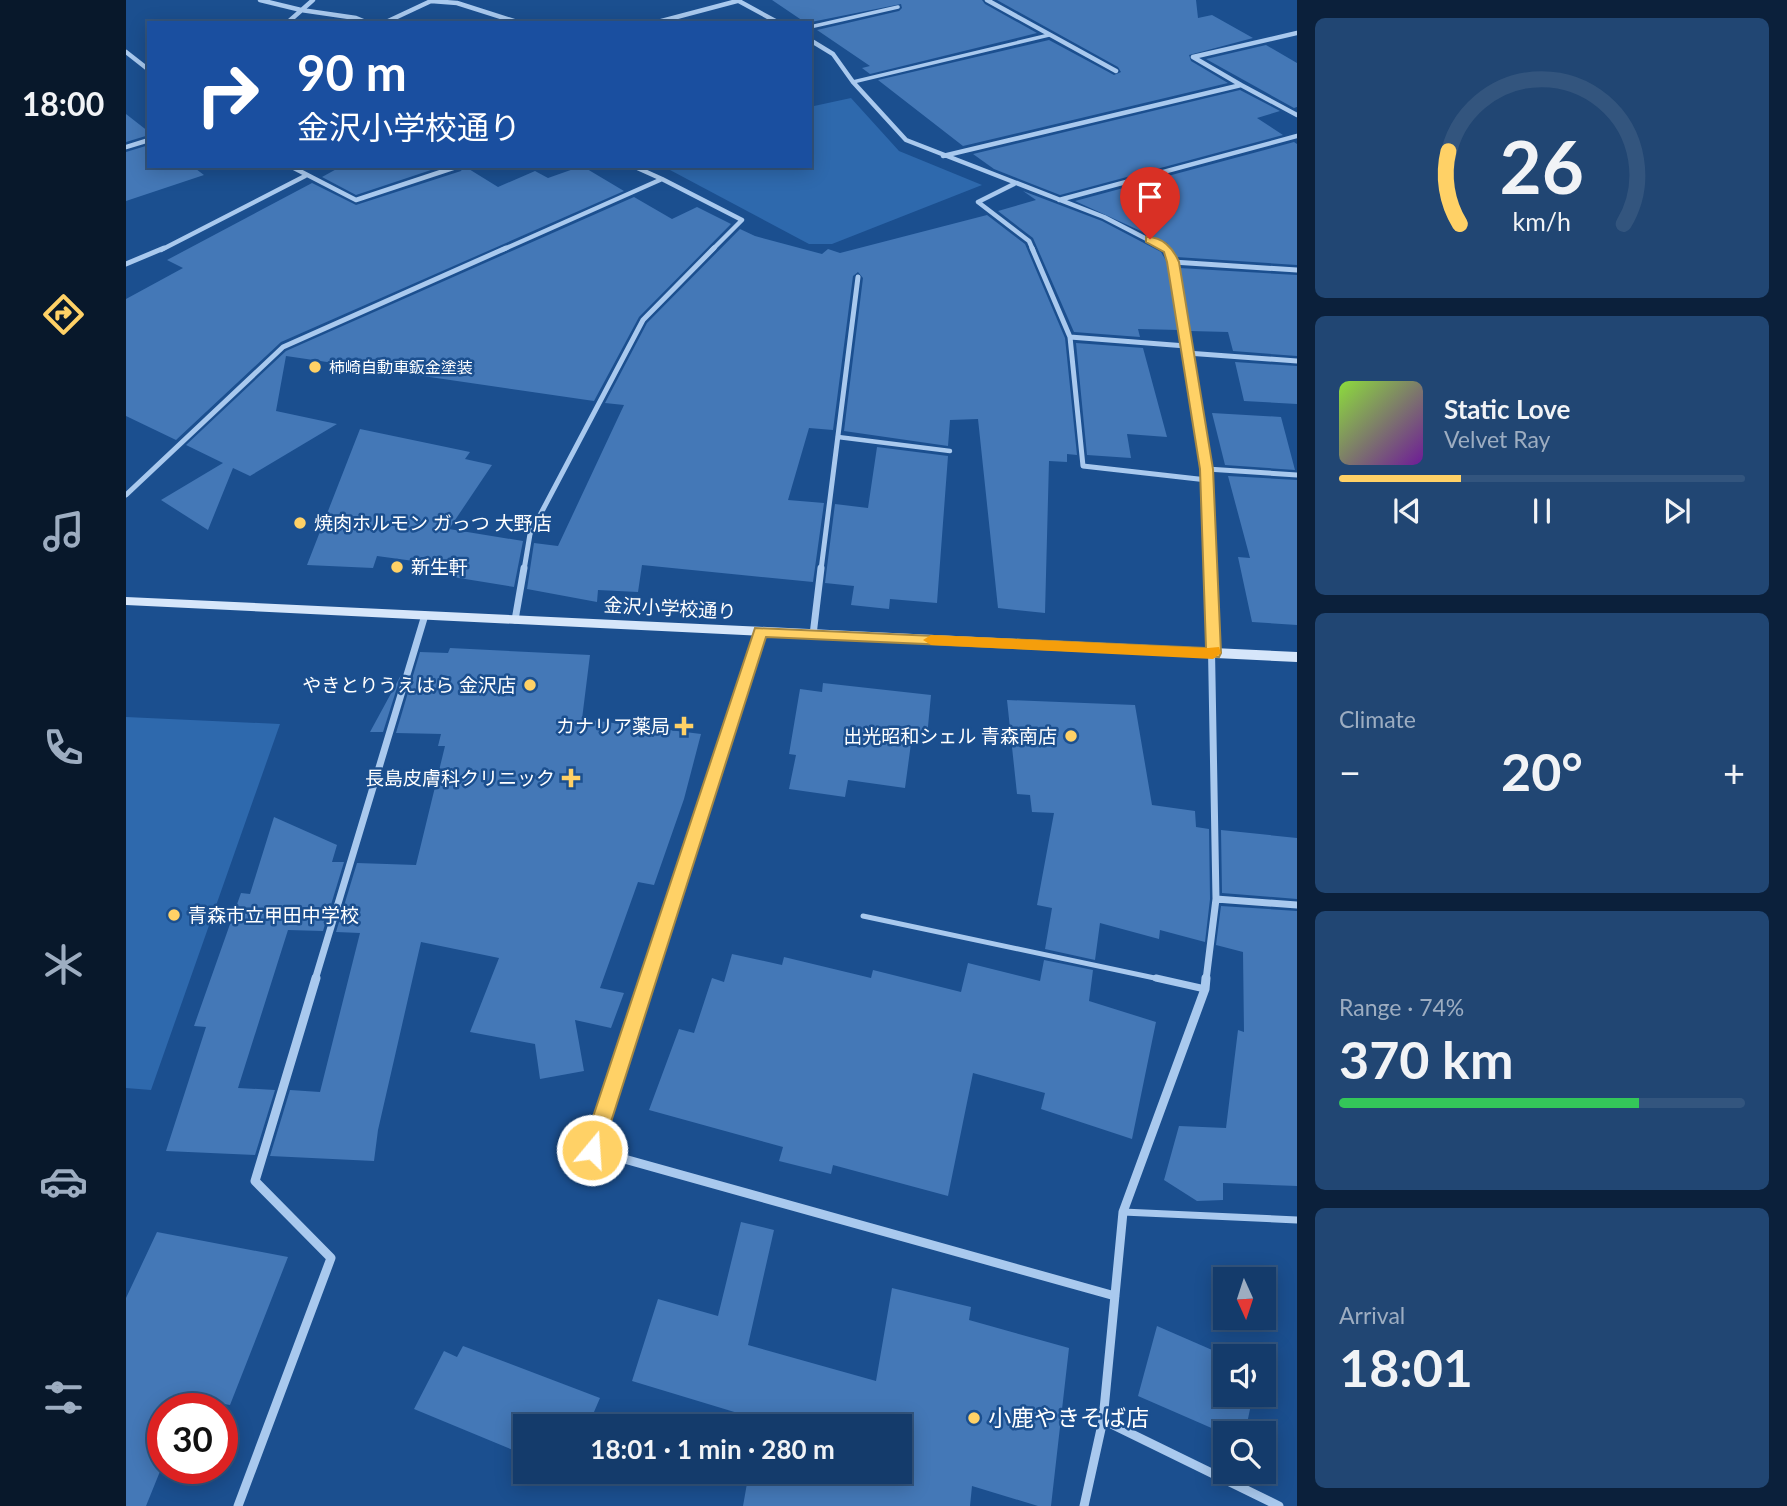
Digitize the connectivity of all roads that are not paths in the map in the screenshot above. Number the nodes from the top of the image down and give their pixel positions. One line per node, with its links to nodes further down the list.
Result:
1 (260, 0): 6 (street)
2 (313, 0): 6 (street)
3 (737, 0): 11 (street); 12 (street)
4 (987, 0): 15 (street)
5 (898, 7): 13 (lane)
6 (302, 10): 7 (street); 8 (street)
7 (289, 21)
8 (363, 21)
9 (388, 21): 10 (street)
10 (514, 21)
11 (661, 21)
12 (775, 21)
13 (812, 27)
14 (1297, 33): 21 (street)
15 (1049, 35): 19 (street); 20 (lane)
16 (812, 41): 20 (street)
17 (126, 52): 18 (street)
18 (147, 68)
19 (1116, 71)
20 (853, 82): 26 (street)
21 (1241, 85): 22 (street); 26 (street)
22 (1297, 115)
23 (1297, 136): 33 (street)
24 (147, 141): 25 (street)
25 (126, 147)
26 (943, 156): 32 (street)
27 (293, 168): 30 (street)
28 (450, 168): 30 (street)
29 (637, 168): 31 (street)
30 (305, 176): 35 (street)
31 (662, 179): 46 (street); 49 (street)
32 (1014, 184): 33 (street); 38 (street)
33 (1058, 200): 34 (street)
34 (1173, 262): 36 (street); 39 (street)
35 (126, 264)
36 (1297, 270)
37 (858, 277): 41 (street)
38 (1070, 337): 39 (street); 45 (street)
39 (1186, 350): 40 (street); 43 (street)
40 (1297, 360)
41 (838, 437): 42 (lane); 51 (street)
42 (950, 451)
43 (1207, 469): 44 (street); 45 (street)
44 (1297, 475)
45 (1207, 480): 52 (street)
46 (126, 495)
47 (126, 601): 48 (street, 金沢小学校通り)
48 (425, 615): 49 (street, 金沢小学校通り); 62 (street)
49 (515, 620): 50 (street, 金沢小学校通り)
50 (760, 631): 51 (street, 金沢小学校通り); 60 (street)
51 (813, 635): 52 (street, 金沢小学校通り)
52 (1213, 653): 53 (street, 金沢小学校通り); 54 (street)
53 (1297, 657)
54 (1216, 899): 55 (street); 57 (street)
55 (1297, 905)
56 (863, 916): 57 (lane)
57 (1205, 989): 58 (street)
58 (1123, 1212): 59 (lane); 60 (street)
59 (1297, 1220)
60 (1115, 1296): 61 (street)
61 (1103, 1420): 63 (street); 64 (street)
62 (238, 1506)
63 (1084, 1506)
64 (1279, 1506)

